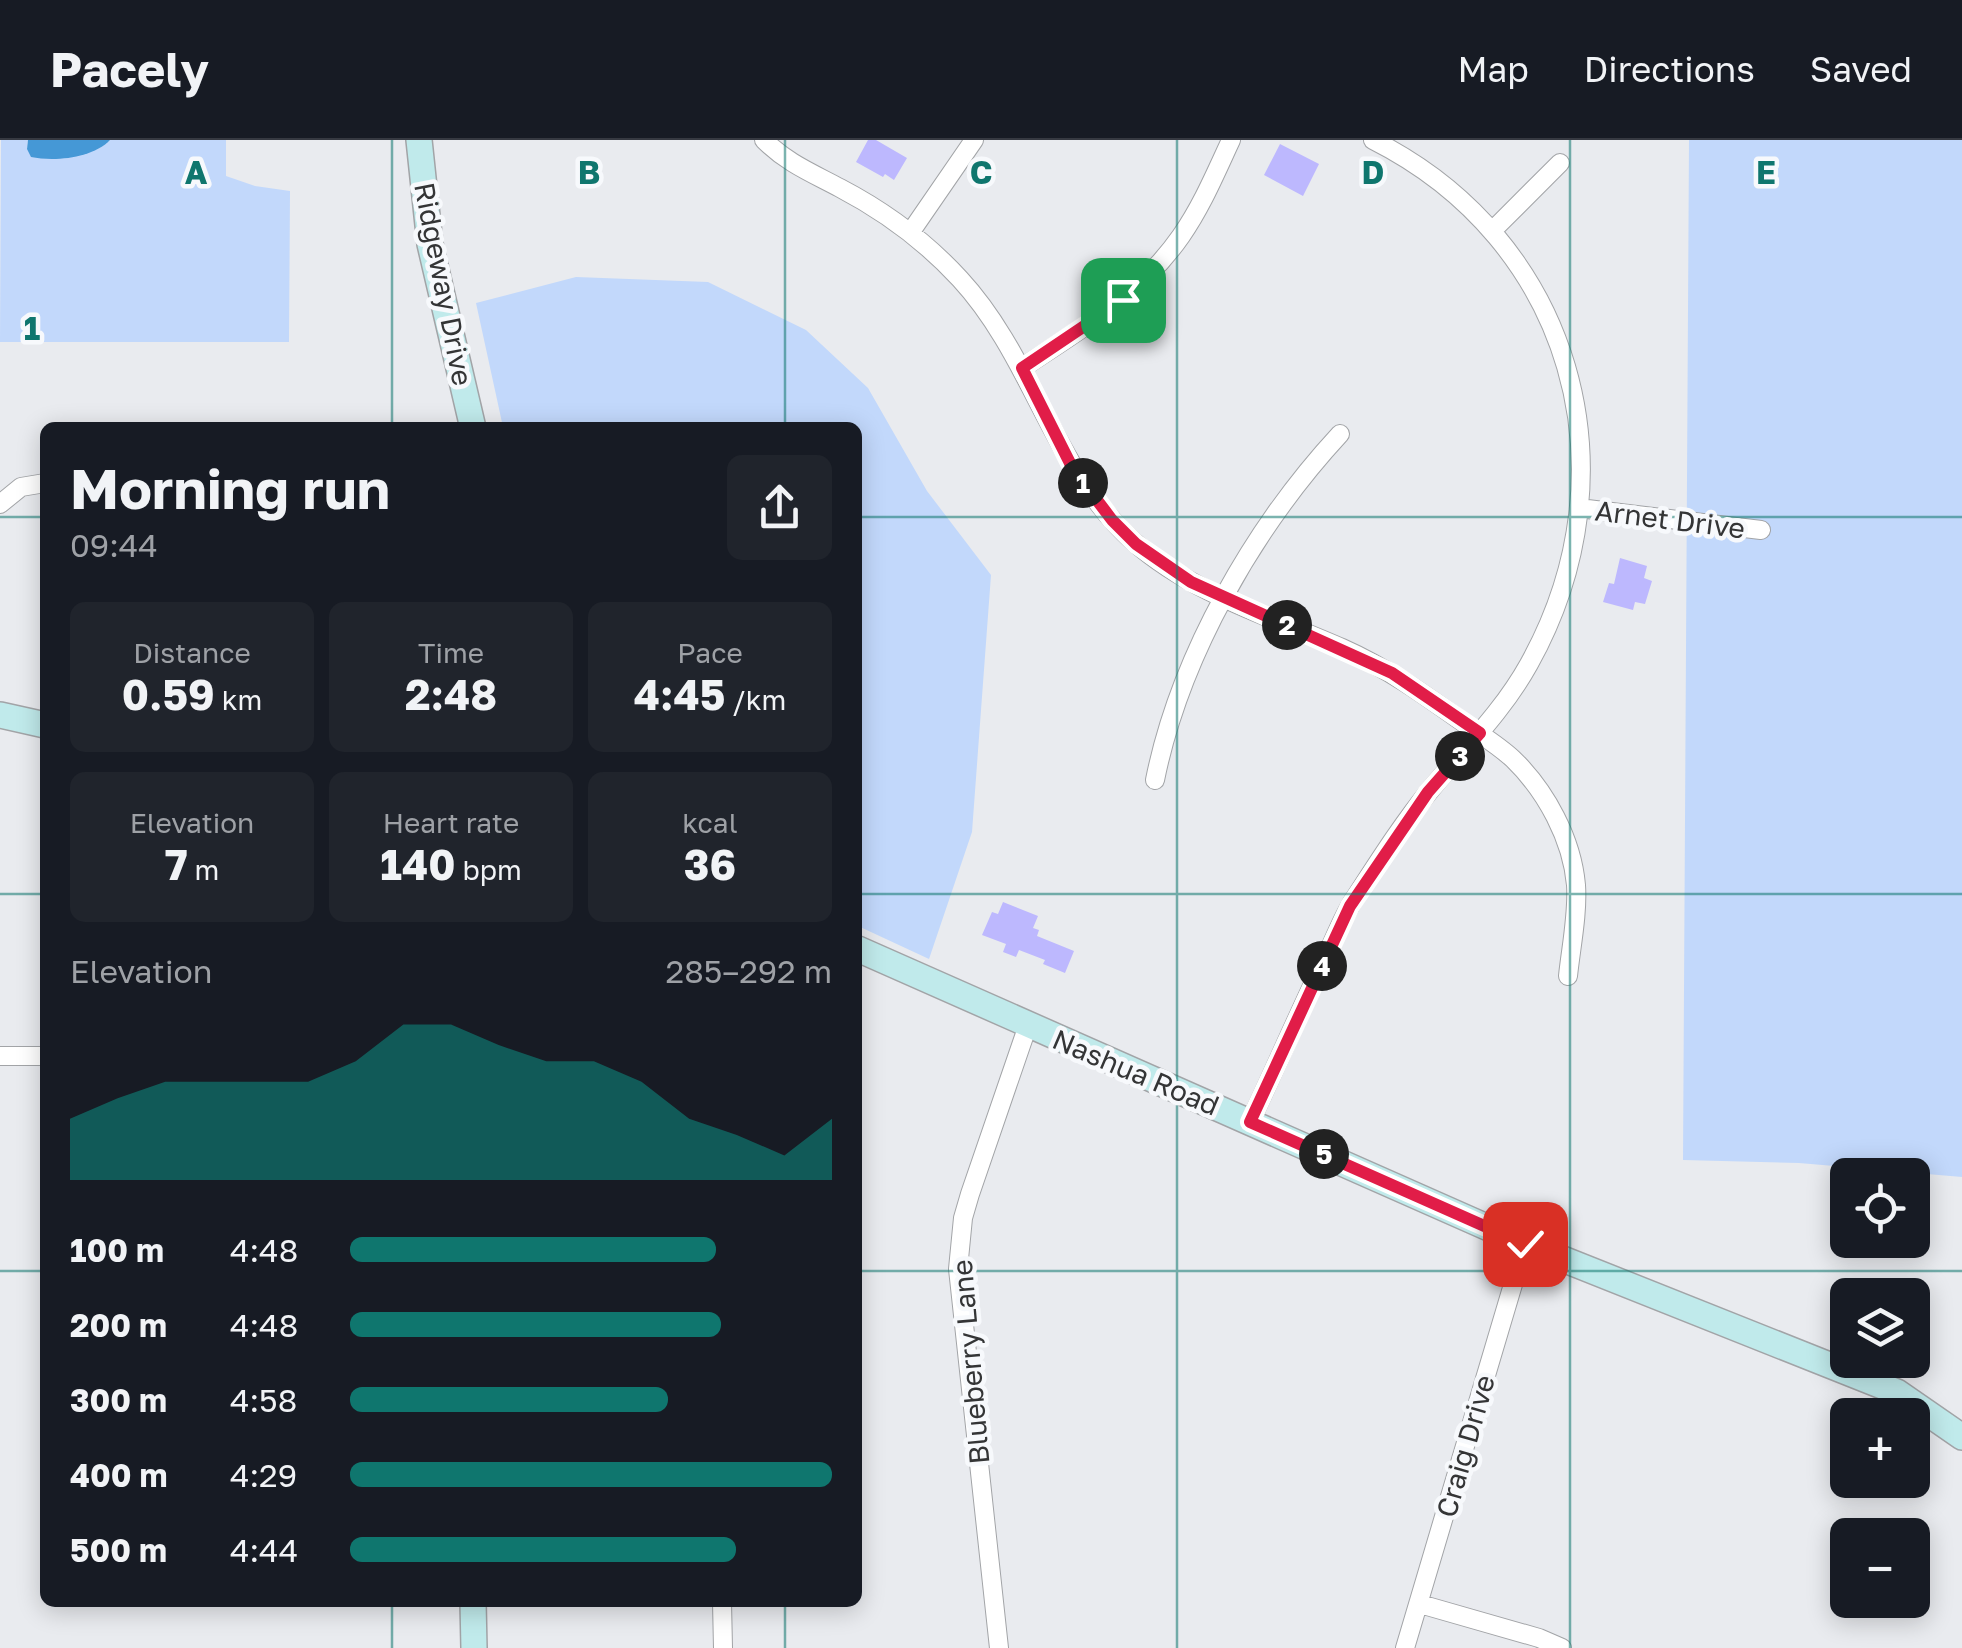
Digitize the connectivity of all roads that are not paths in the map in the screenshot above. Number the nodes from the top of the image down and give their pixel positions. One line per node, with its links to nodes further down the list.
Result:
1 (419, 140): 10 (street, Ridgeway Drive)
2 (764, 140): 8 (street)
3 (974, 140): 8 (street)
4 (1231, 140): 9 (street)
5 (1373, 140): 7 (street)
6 (1560, 163): 7 (street)
7 (1493, 230): 14 (street)
8 (910, 233): 9 (street)
9 (1022, 368): 16 (street)
10 (472, 422)
11 (1340, 434): 16 (street)
12 (40, 484): 13 (street)
13 (0, 504)
14 (1579, 508): 15 (street, Arnet Drive); 19 (street)
15 (1760, 530)
16 (1224, 598): 19 (street); 20 (street)
17 (0, 715): 18 (street)
18 (40, 724)
19 (1480, 733): 22 (street); 26 (street)
20 (1155, 780)
21 (862, 951): 23 (street, Nashua Road)
22 (1568, 976)
23 (1028, 1025): 26 (street, Nashua Road); 34 (street, Blueberry Lane)
24 (0, 1056): 25 (street)
25 (40, 1056)
26 (1250, 1122): 27 (street, Nashua Road)
27 (1525, 1244): 28 (street, Nashua Road); 29 (street, Craig Drive)
28 (1962, 1437)
29 (1420, 1604): 35 (street, Craig Drive); 36 (street)
30 (473, 1607): 32 (street)
31 (722, 1607): 33 (street)
32 (474, 1648)
33 (723, 1648)
34 (999, 1648)
35 (1405, 1648)
36 (1562, 1648)

